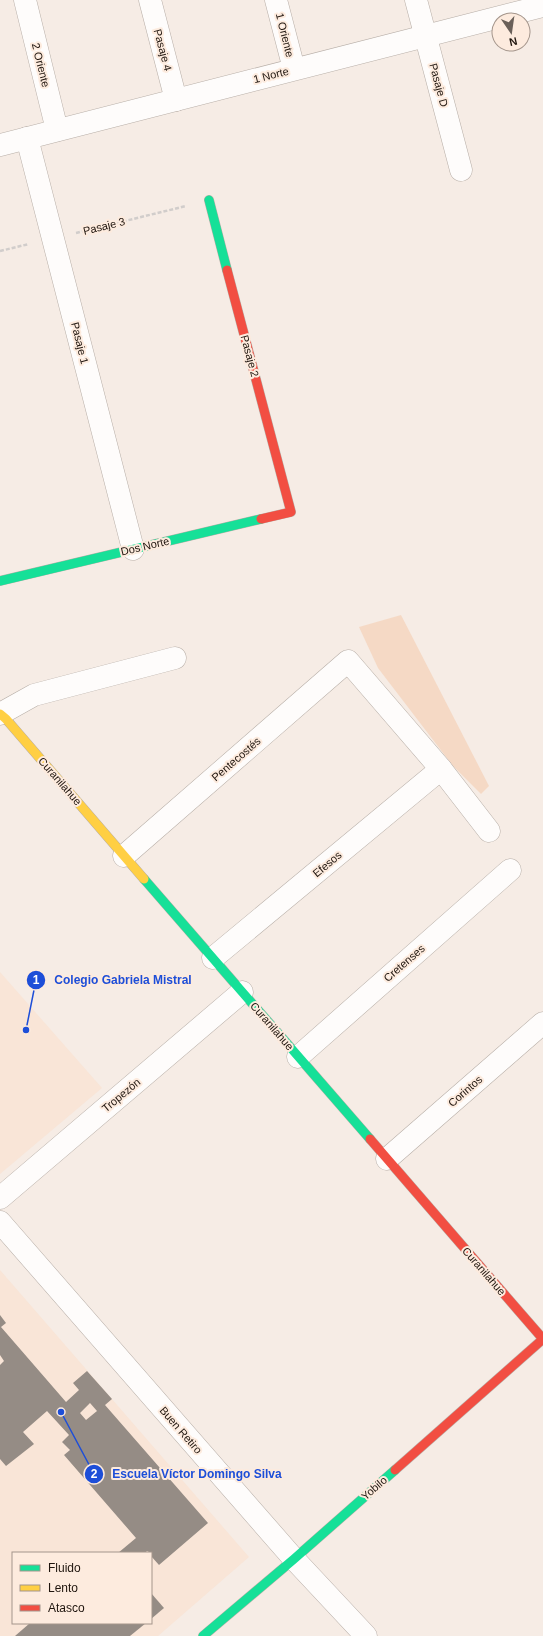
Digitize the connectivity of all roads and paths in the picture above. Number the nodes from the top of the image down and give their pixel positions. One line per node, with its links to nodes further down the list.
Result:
1 (25, 0): 9 (street, 2 Oriente)
2 (150, 0): 8 (street, Pasaje 4)
3 (276, 0): 7 (street, 1 Oriente)
4 (416, 0): 6 (street, Pasaje D)
5 (543, 6): 6 (street, 1 Norte)
6 (426, 36): 7 (street, 1 Norte); 12 (street, Pasaje D)
7 (294, 69): 8 (street, 1 Norte)
8 (176, 100): 9 (street, 1 Norte)
9 (57, 130): 10 (street, 1 Norte)
10 (27, 138): 11 (street, 1 Norte); 14 (street, Pasaje 1)
11 (0, 145)
12 (461, 170)
13 (209, 200): 14 (path, Pasaje 3); 16 (street, Pasaje 2)
14 (54, 238): 15 (path, Pasaje 3); 17 (street, Pasaje 1)
15 (0, 252)
16 (291, 512): 17 (street, Dos Norte)
17 (133, 549): 18 (street, Dos Norte)
18 (0, 581)
19 (176, 658): 20 (street)
20 (0, 714): 23 (street, Curanilahue)
21 (441, 769): 22 (street); 23 (street, Pentecostés); 25 (street, Efesos)
22 (489, 831)
23 (124, 856): 25 (street, Curanilahue)
24 (510, 870): 28 (street, Cretenses)
25 (213, 958): 26 (street, Curanilahue)
26 (242, 992): 28 (street, Curanilahue); 30 (street, Tropezón)
27 (543, 1023): 29 (street, Corintos)
28 (298, 1056): 29 (street, Curanilahue)
29 (387, 1159): 32 (street, Curanilahue)
30 (0, 1198)
31 (0, 1222): 33 (street, Buen Retiro)
32 (543, 1339): 33 (street, Yobilo)
33 (294, 1559): 34 (street, Yobilo); 35 (street, Buen Retiro)
34 (203, 1636)
35 (366, 1636)

